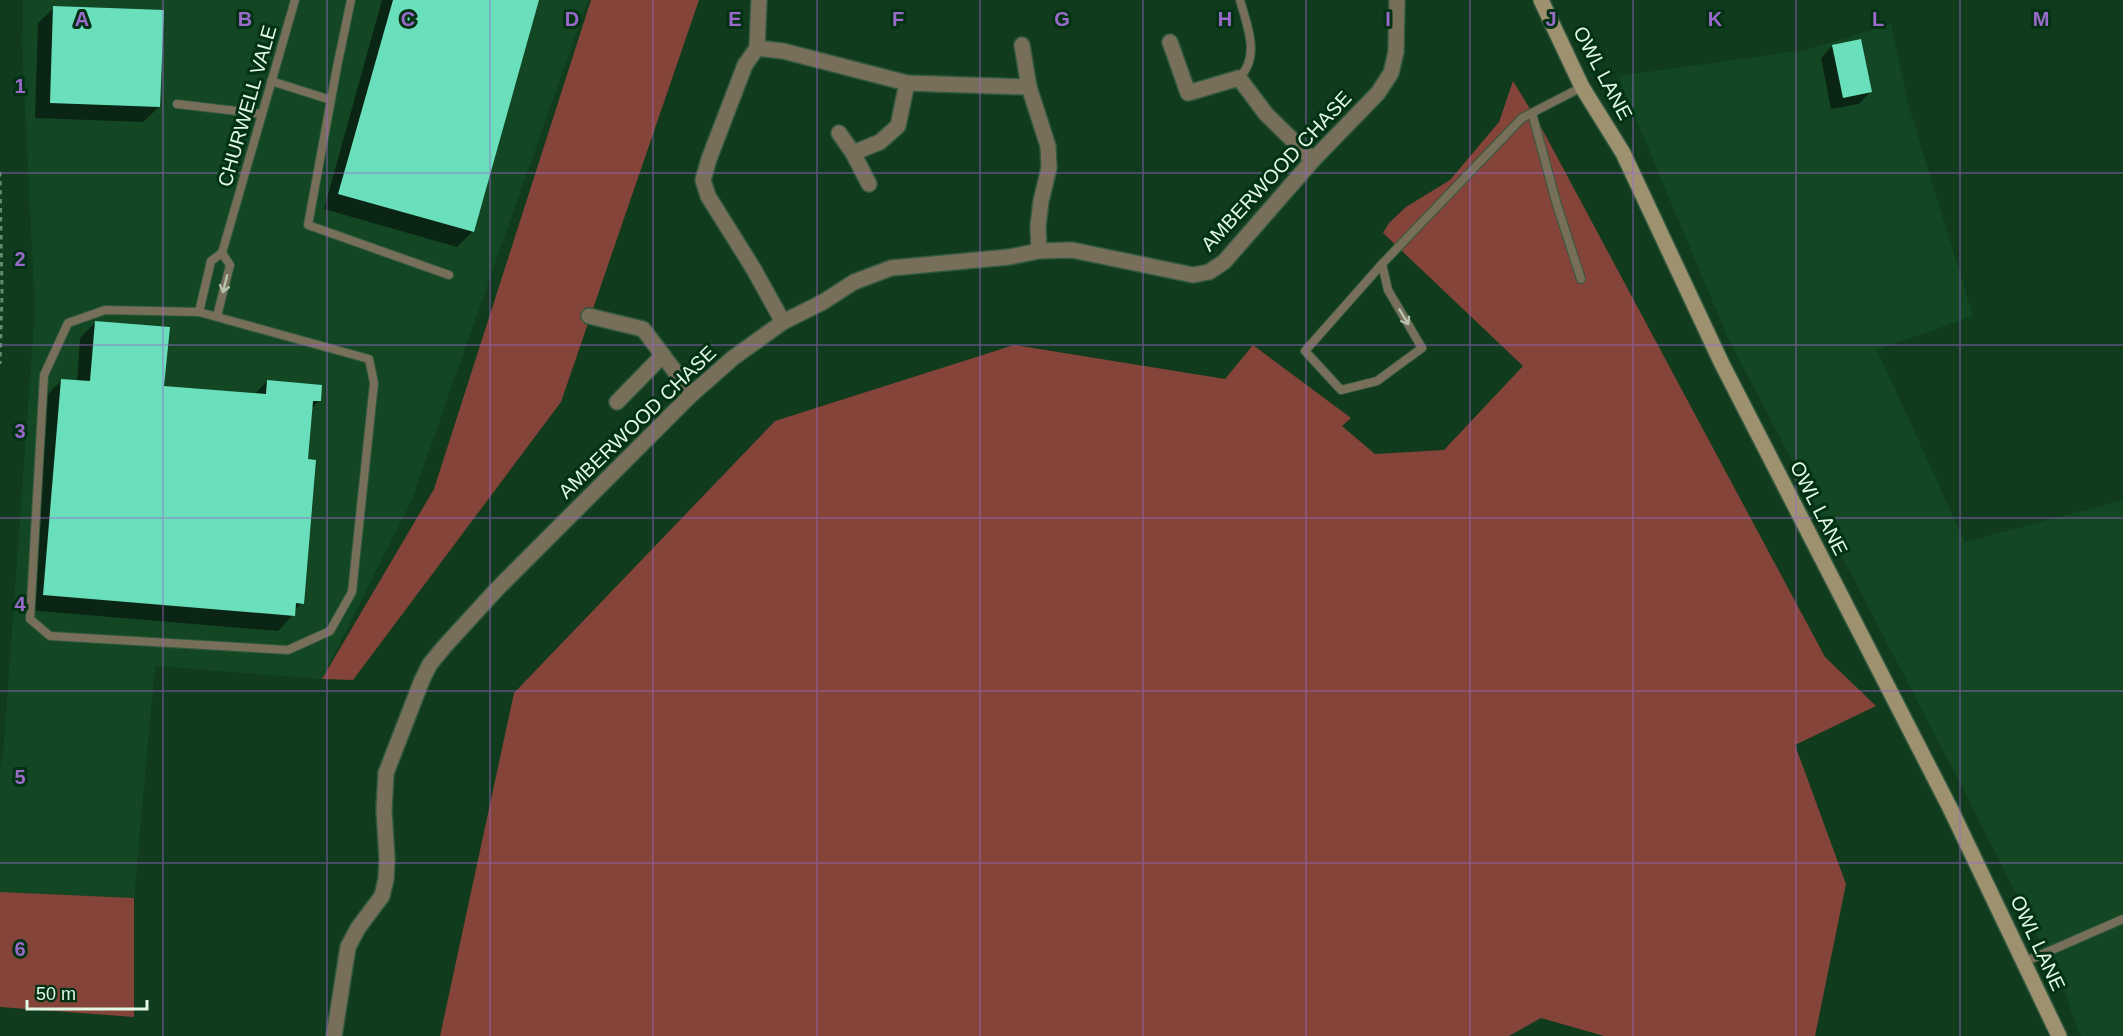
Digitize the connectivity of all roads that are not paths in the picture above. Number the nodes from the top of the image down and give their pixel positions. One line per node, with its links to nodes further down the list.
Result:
1 (295, 0): 11 (lane, CHURWELL VALE)
2 (351, 0): 15 (lane)
3 (759, 0): 9 (street)
4 (1240, 0): 10 (lane)
5 (1397, 0): 21 (street, AMBERWOOD CHASE)
6 (1541, 0): 14 (main road, OWL LANE)
7 (1170, 42): 10 (street)
8 (1022, 45): 13 (street)
9 (757, 48): 12 (street); 31 (street)
10 (1239, 78): 21 (street)
11 (272, 81): 15 (lane); 18 (lane, CHURWELL VALE)
12 (907, 83): 13 (street); 20 (street)
13 (1029, 87): 23 (street)
14 (1582, 87): 17 (lane); 36 (main road, OWL LANE)
15 (331, 100): 26 (lane)
16 (177, 104): 18 (lane)
17 (1532, 113): 25 (lane); 27 (lane)
18 (261, 114): 24 (lane, CHURWELL VALE)
19 (839, 133): 20 (street)
20 (853, 153): 22 (street)
21 (1313, 159): 23 (street, AMBERWOOD CHASE)
22 (868, 184)
23 (1039, 251): 31 (street, AMBERWOOD CHASE)
24 (222, 253): 28 (lane); 29 (lane, one-way to 29)
25 (1382, 264): 25 (lane, one-way to 25)
26 (449, 275)
27 (1581, 279)
28 (199, 312): 29 (lane); 29 (lane)
29 (217, 316)
30 (589, 316): 32 (street)
31 (783, 322): 33 (street, AMBERWOOD CHASE)
32 (663, 355): 33 (street); 34 (street)
33 (692, 394): 37 (street, AMBERWOOD CHASE)
34 (617, 402)
35 (2123, 919): 36 (lane)
36 (2024, 962): 38 (main road, OWL LANE)
37 (334, 1036)
38 (2059, 1036)

